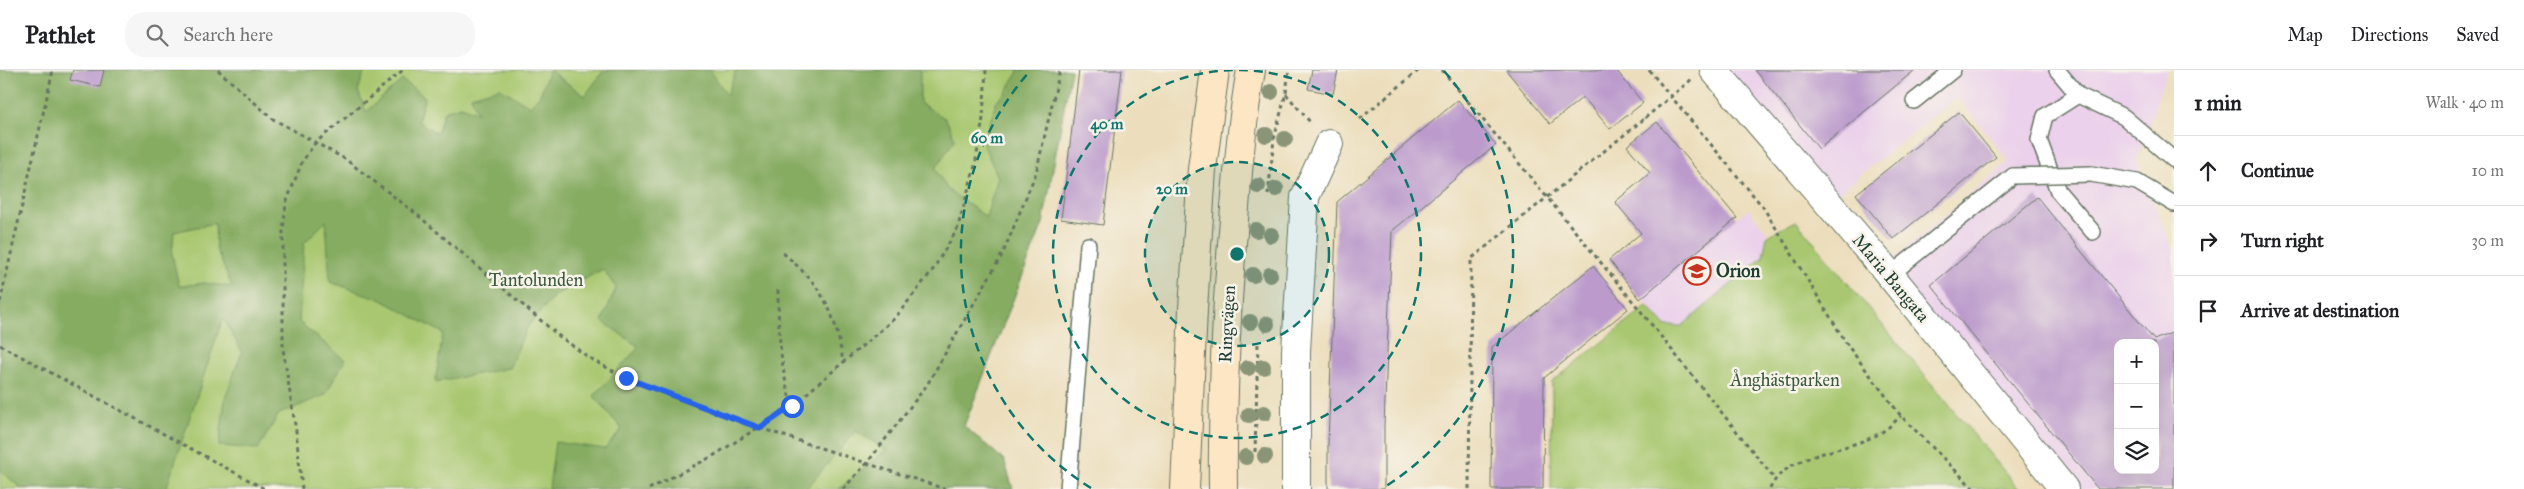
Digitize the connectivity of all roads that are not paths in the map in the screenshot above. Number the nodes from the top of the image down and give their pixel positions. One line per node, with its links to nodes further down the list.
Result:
1 (1215, 70): 15 (main road, Ringvägen)
2 (1251, 70): 16 (main road, Ringvägen)
3 (1953, 70): 7 (lane)
4 (2057, 70): 6 (lane)
5 (1703, 74): 13 (street, Maria Bangata)
6 (2078, 96): 9 (lane); 11 (lane)
7 (1914, 102)
8 (1329, 144): 17 (street)
9 (2174, 160)
10 (2174, 204): 13 (lane, bridge)
11 (2093, 232)
12 (1088, 244): 14 (lane)
13 (1890, 275): 18 (street, Maria Bangata)
14 (1068, 489)
15 (1185, 489)
16 (1223, 489)
17 (1296, 489)
18 (2064, 489)

